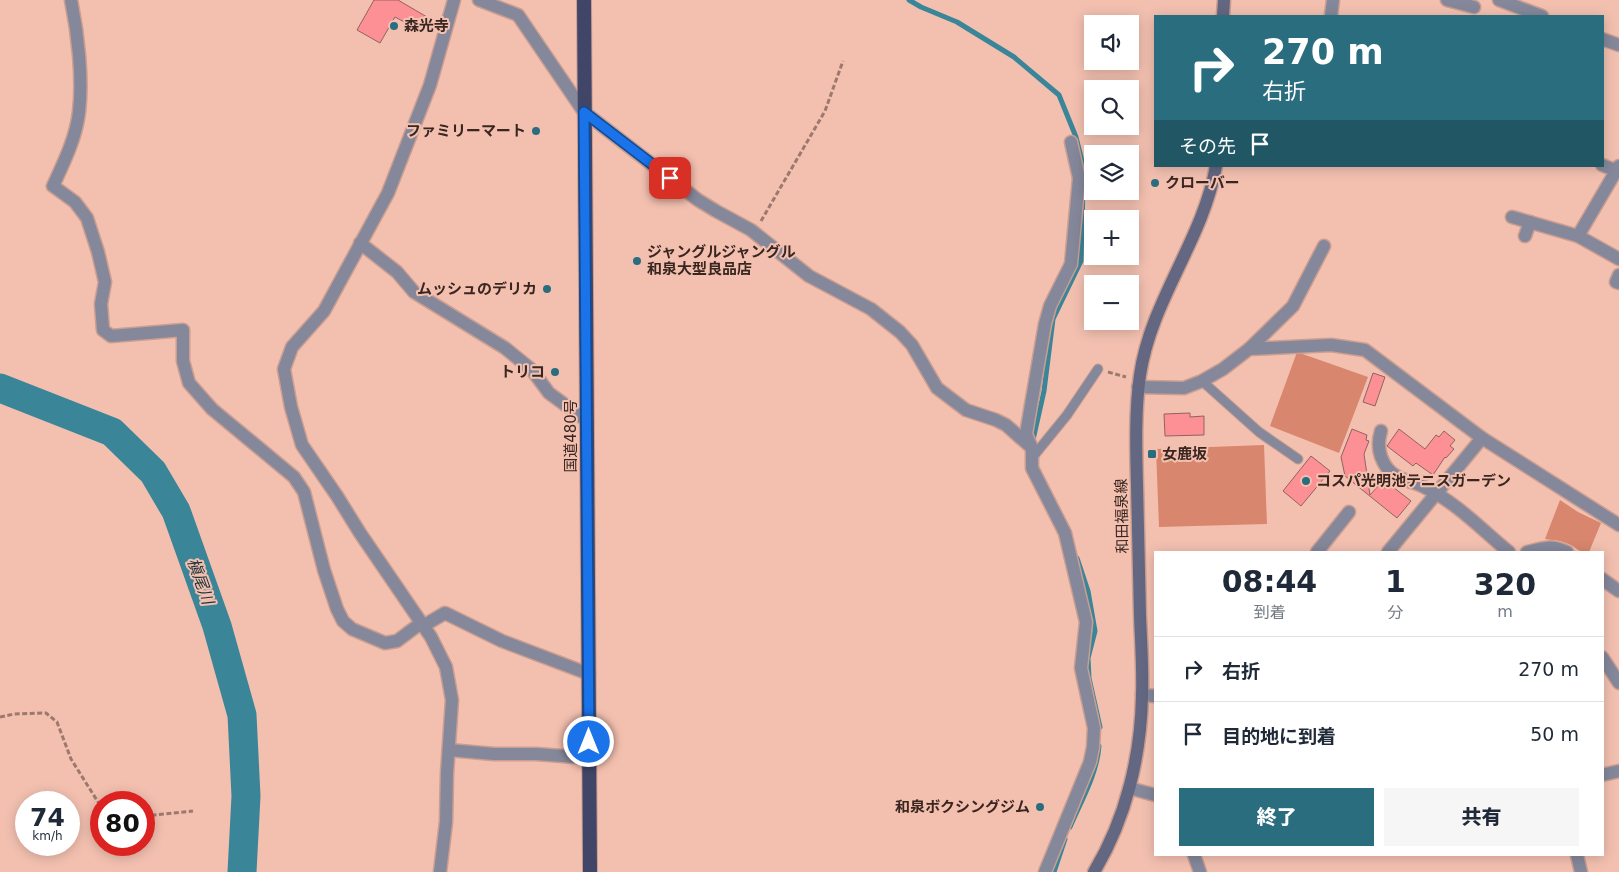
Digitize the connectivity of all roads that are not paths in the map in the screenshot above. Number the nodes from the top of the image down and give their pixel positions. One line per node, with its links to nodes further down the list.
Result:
1 (71, 0): 48 (street)
2 (454, 0): 24 (street)
3 (479, 0): 15 (street)
4 (584, 0): 15 (highway, 国道480号)
5 (1224, 0): 10 (main road)
6 (1333, 0): 11 (street)
7 (1447, 0): 9 (street)
8 (1499, 0): 12 (street)
9 (1474, 8)
10 (1223, 15)
11 (1331, 15)
12 (1536, 15)
13 (1604, 40): 14 (street)
14 (1619, 45)
15 (584, 112): 33 (highway, 国道480号); 36 (street)
16 (1071, 142): 36 (street)
17 (1604, 166): 19 (street)
18 (1216, 167): 32 (main road, 和田福泉線)
19 (1618, 169): 23 (street)
20 (1512, 217): 21 (street)
21 (1530, 222): 22 (street); 23 (street)
22 (1525, 236)
23 (1578, 236): 26 (street)
24 (360, 243): 33 (street); 48 (street)
25 (1324, 246): 29 (street)
26 (1619, 259)
27 (1619, 275): 28 (street)
28 (1619, 283)
29 (1249, 350): 31 (street); 35 (street)
30 (1098, 369): 36 (lane)
31 (1202, 381): 32 (street); 37 (lane)
32 (1134, 383): 52 (main road, 和田福泉線)
33 (587, 421): 50 (highway, 国道480号)
34 (1381, 432): 38 (street)
35 (1482, 438): 38 (street); 40 (street)
36 (1032, 453): 63 (street)
37 (1298, 459)
38 (1435, 494): 42 (street); 43 (street)
39 (1349, 512): 41 (street)
40 (1619, 525)
41 (1318, 551)
42 (1389, 551)
43 (1508, 551)
44 (1532, 551): 45 (street)
45 (1566, 551)
46 (1604, 580): 47 (street)
47 (1619, 591)
48 (422, 624): 50 (street); 53 (street)
49 (1604, 661): 51 (street)
50 (589, 674): 54 (highway, 国道480号)
51 (1619, 683)
52 (1149, 695): 57 (main road, 和田福泉線)
53 (449, 750): 54 (street); 61 (street)
54 (589, 758): 62 (highway, 国道480号)
55 (1619, 771): 56 (street)
56 (1604, 775)
57 (1129, 788): 58 (street); 64 (main road, 和田福泉線)
58 (1154, 796)
59 (1194, 856): 65 (street)
60 (1577, 856): 66 (street)
61 (440, 872)
62 (590, 872)
63 (1045, 872)
64 (1094, 872)
65 (1200, 872)
66 (1581, 872)

